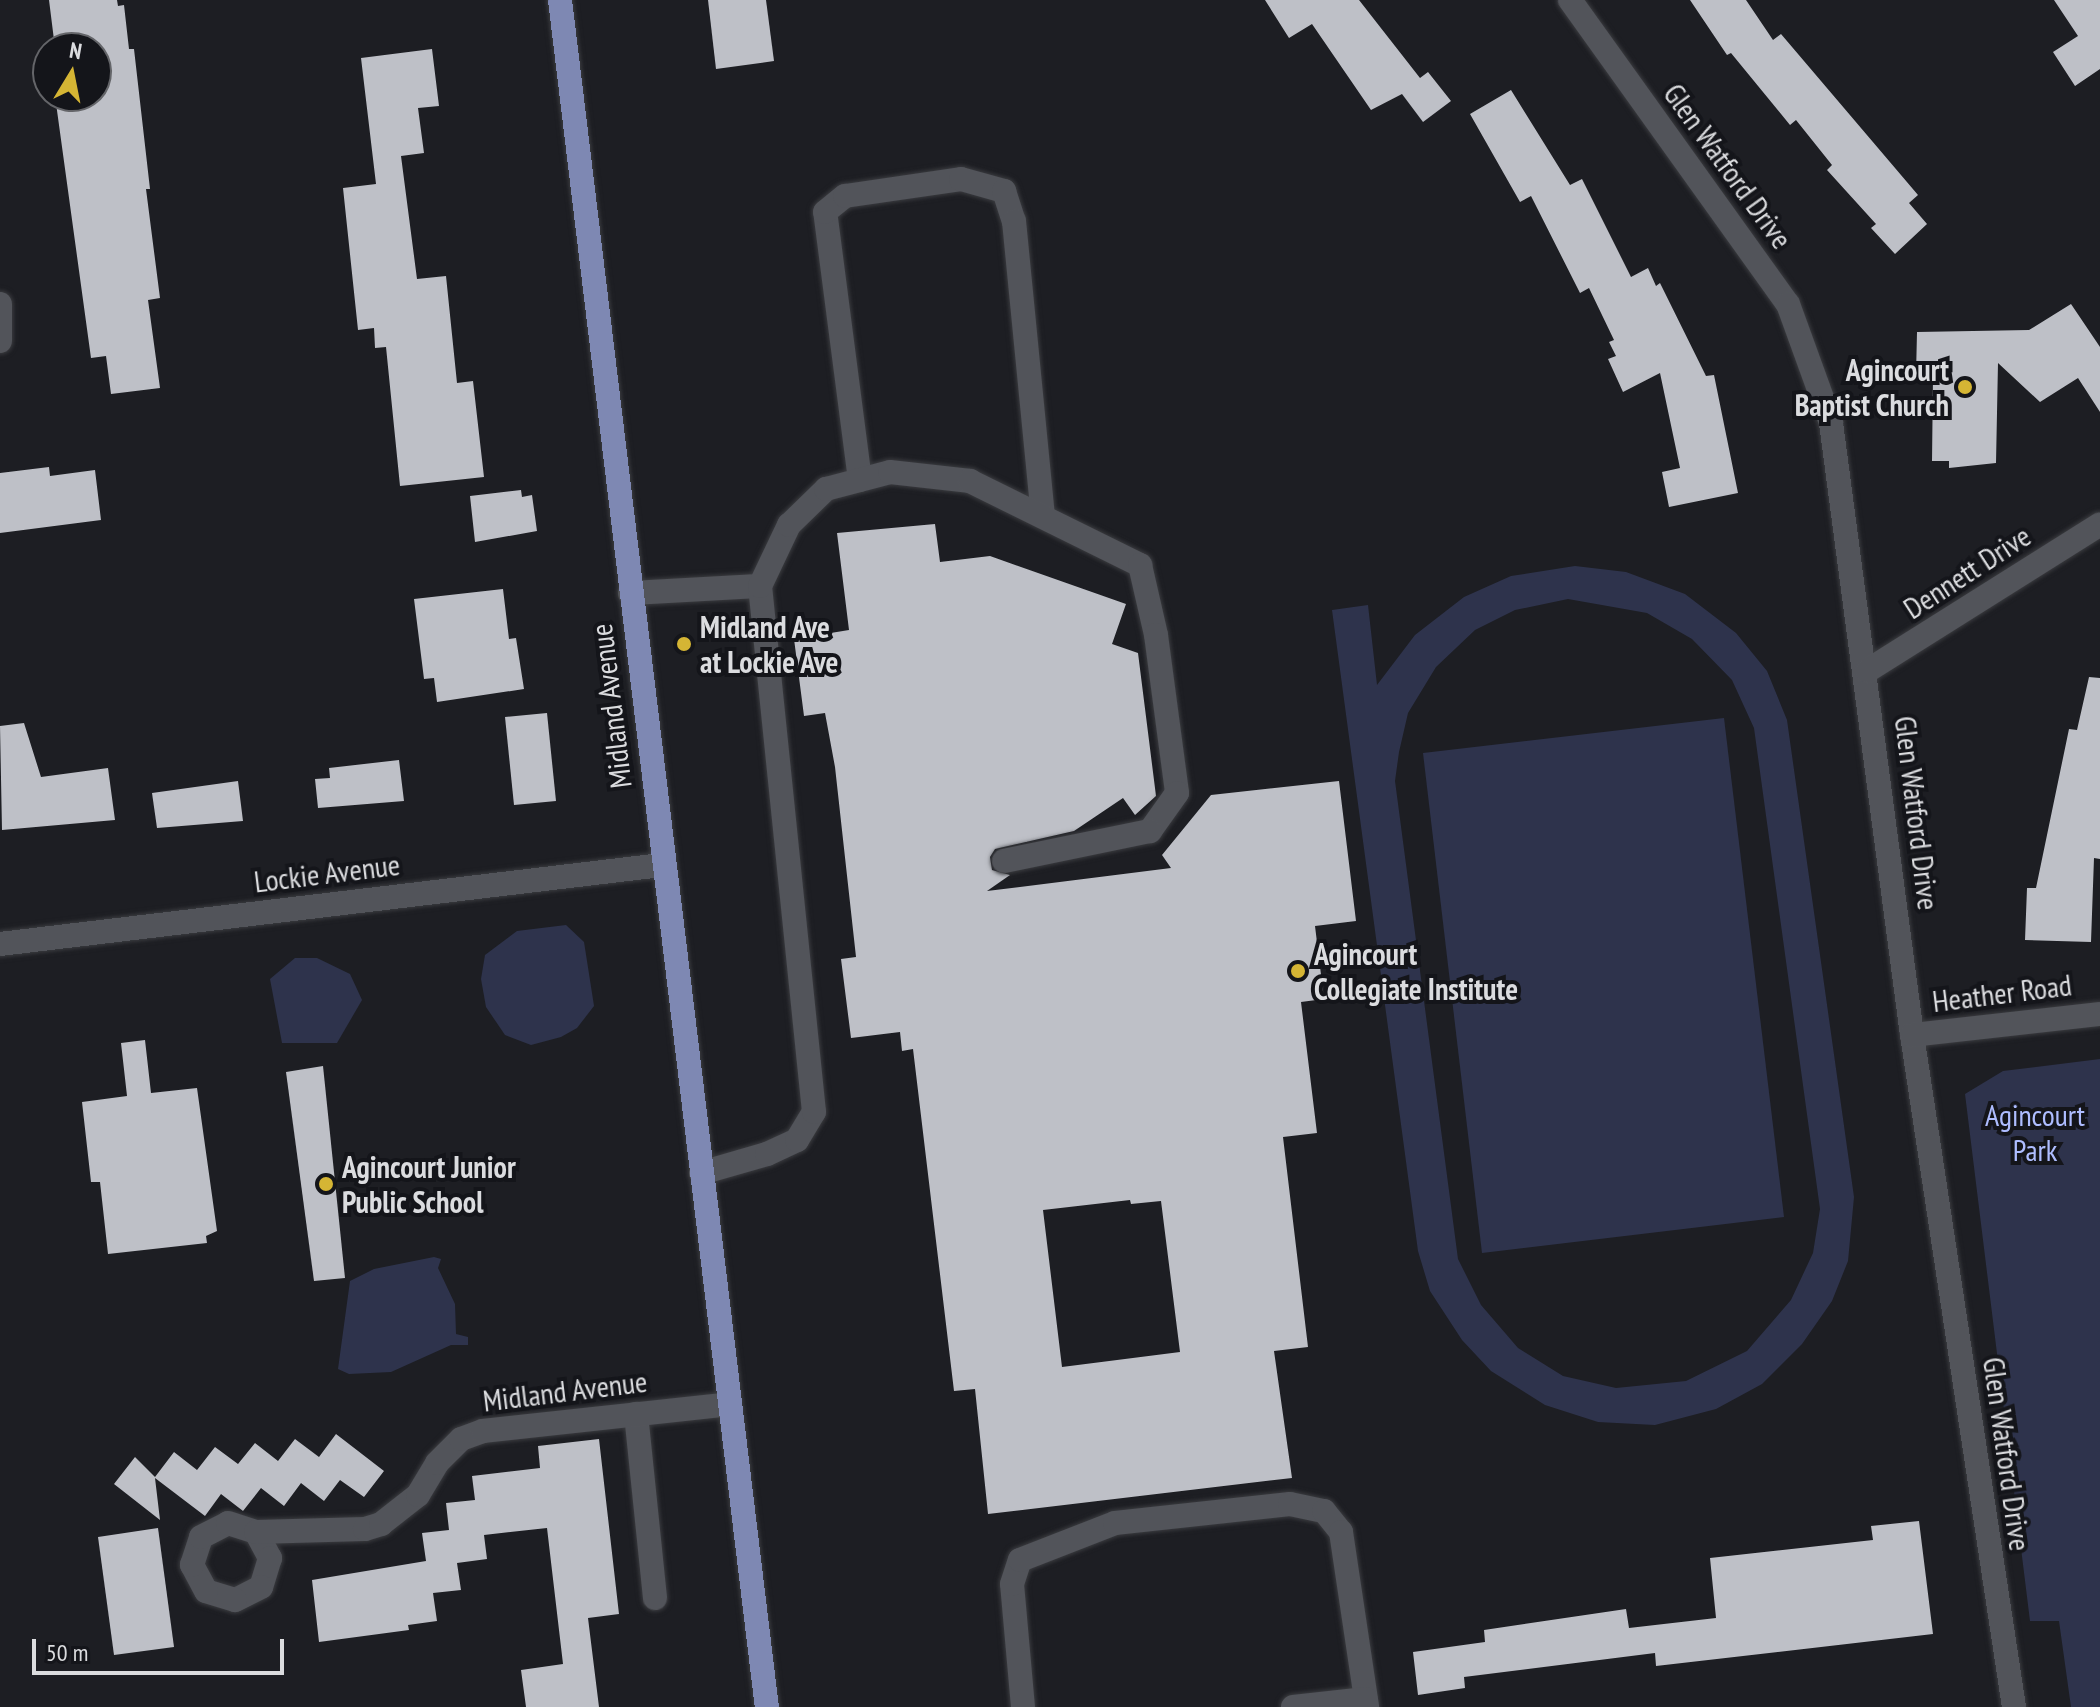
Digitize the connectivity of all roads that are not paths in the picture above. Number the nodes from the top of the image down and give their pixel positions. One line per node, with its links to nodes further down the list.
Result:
1 (560, 0): 9 (main road, Midland Avenue)
2 (1570, 0): 10 (street, Glen Watford Drive)
3 (0, 304): 4 (street)
4 (0, 341)
5 (860, 480): 6 (street); 6 (street); 8 (street)
6 (1043, 515): 11 (street)
7 (2100, 524): 10 (street, Dennett Drive)
8 (760, 586): 9 (street); 16 (street)
9 (630, 593): 12 (main road, Midland Avenue)
10 (1867, 671): 15 (street, Glen Watford Drive)
11 (1004, 861)
12 (662, 865): 13 (street, Lockie Avenue); 16 (main road, Midland Avenue)
13 (0, 944)
14 (2100, 1014): 15 (street, Heather Road)
15 (1912, 1035): 25 (street, Glen Watford Drive)
16 (701, 1173): 17 (main road, Midland Avenue)
17 (730, 1404): 18 (street, Midland Avenue); 22 (main road, Midland Avenue)
18 (636, 1414): 19 (street, Midland Avenue); 20 (street)
19 (256, 1532)
20 (655, 1598)
21 (1366, 1703): 23 (street); 24 (street)
22 (767, 1707)
23 (1023, 1707)
24 (1293, 1707)
25 (2014, 1707)

